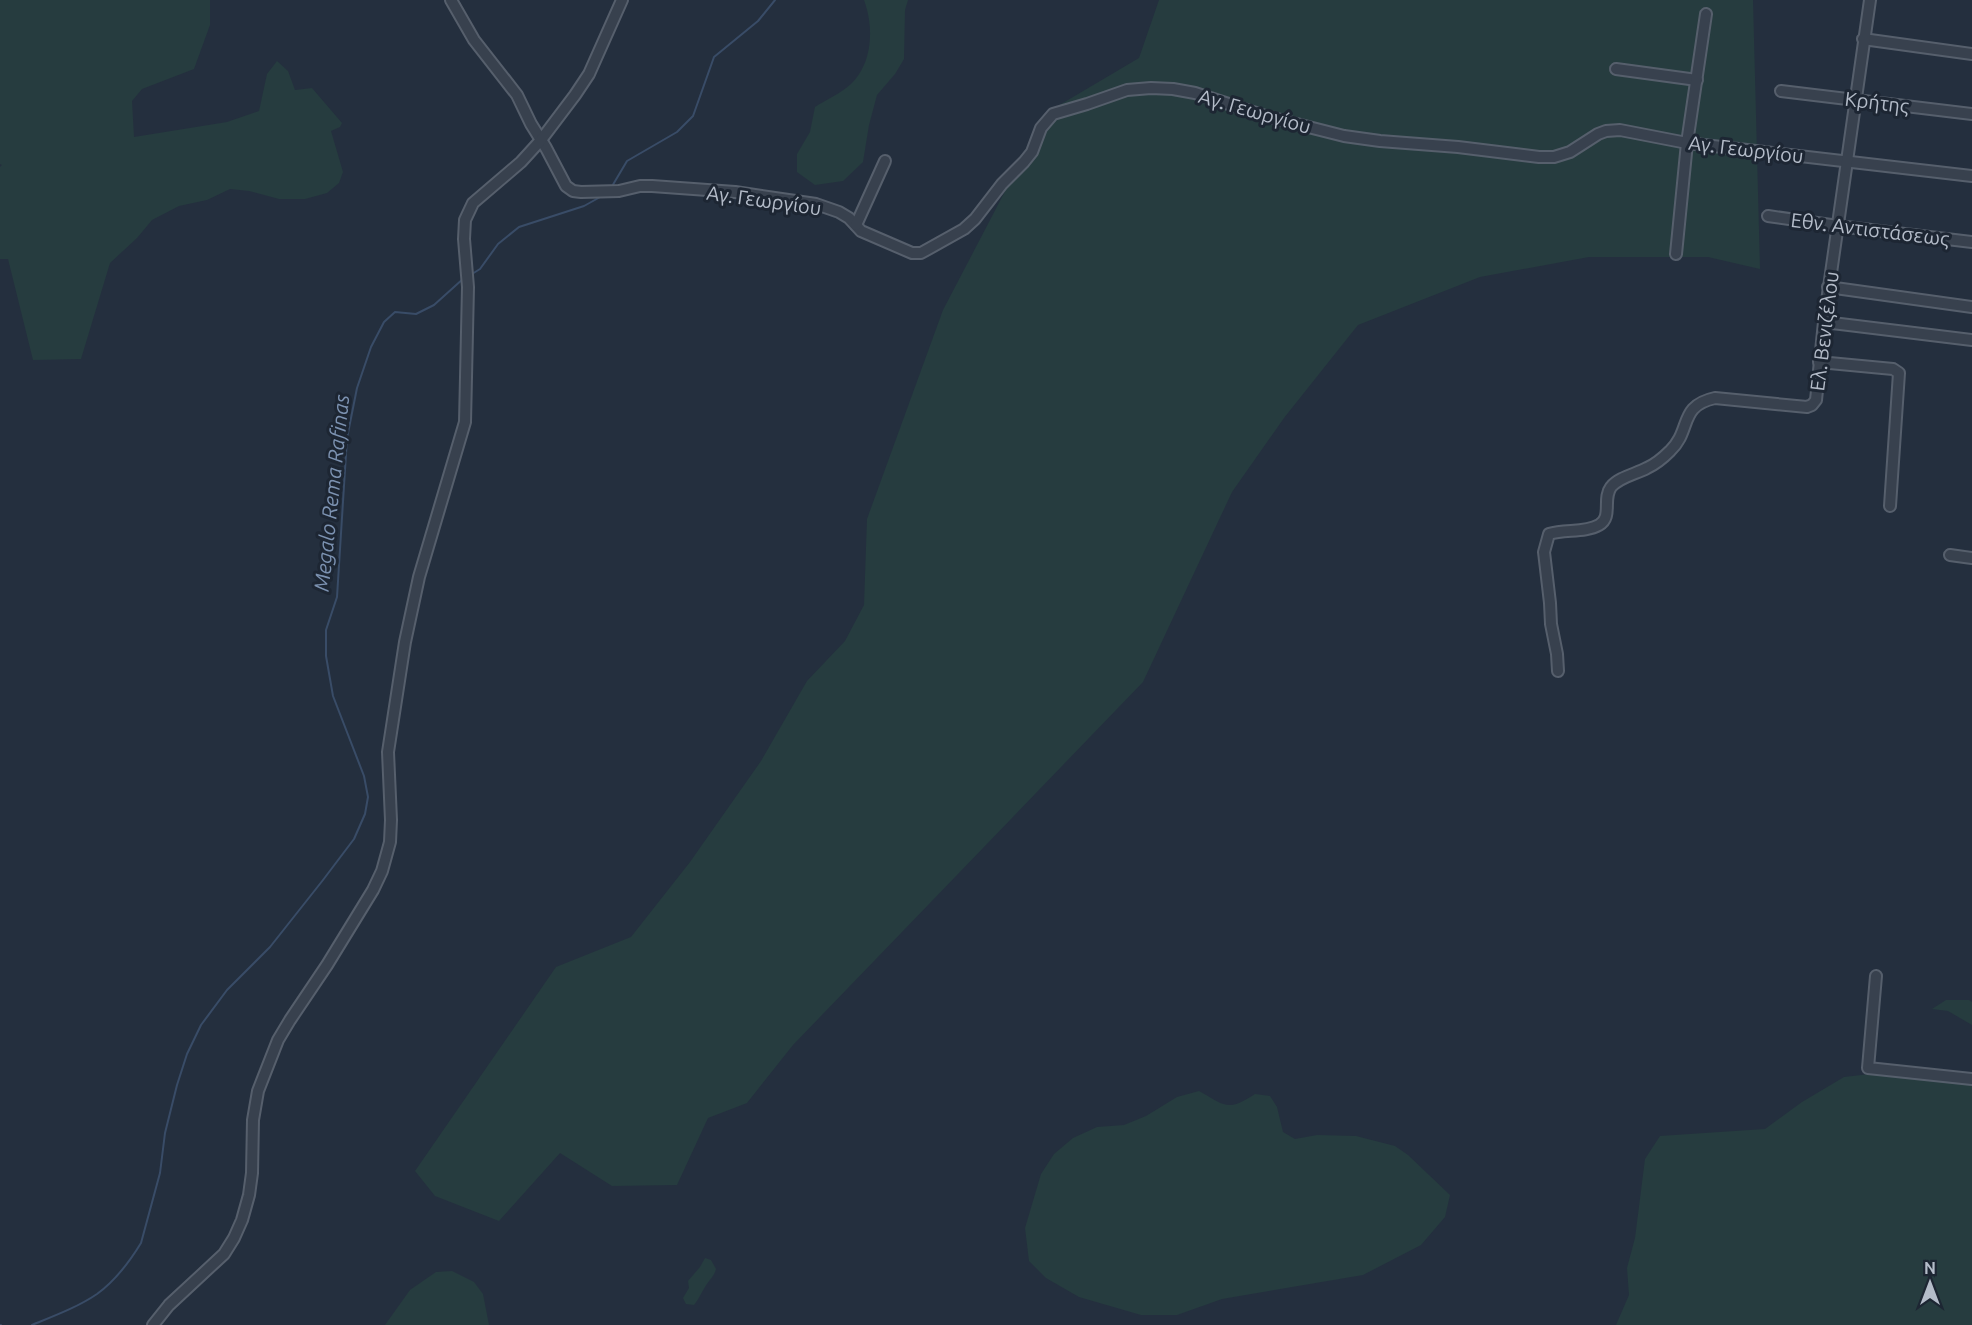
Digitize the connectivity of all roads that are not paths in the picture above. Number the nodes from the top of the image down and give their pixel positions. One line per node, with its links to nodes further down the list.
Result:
1 (451, 0): 12 (street, Αγ. Γεωργίου)
2 (622, 0): 12 (street)
3 (1870, 0): 5 (street, Ελ. Βενιζέλου)
4 (1706, 14): 8 (street)
5 (1863, 39): 6 (street); 10 (street, Ελ. Βενιζέλου)
6 (1972, 54)
7 (1616, 69): 8 (street)
8 (1696, 80): 13 (street)
9 (1781, 91): 10 (street, Κρήτης)
10 (1856, 99): 11 (street, Κρήτης); 14 (street, Ελ. Βενιζέλου)
11 (1972, 114)
12 (541, 140): 18 (street, Αγ. Γεωργίου); 33 (street)
13 (1687, 143): 14 (street, Αγ. Γεωργίου); 18 (street, Αγ. Γεωργίου); 21 (street)
14 (1846, 160): 16 (street, Αγ. Γεωργίου); 19 (street, Ελ. Βενιζέλου)
15 (885, 161): 18 (street)
16 (1972, 176)
17 (1768, 216): 19 (street, Εθν. Αντιστάσεως)
18 (856, 225)
19 (1838, 226): 20 (street, Εθν. Αντιστάσεως); 22 (street, Ελ. Βενιζέλου)
20 (1972, 242)
21 (1676, 254)
22 (1828, 287): 23 (street); 24 (street, Ελ. Βενιζέλου)
23 (1972, 307)
24 (1824, 322): 25 (street); 26 (street, Ελ. Βενιζέλου)
25 (1972, 340)
26 (1819, 362): 27 (street); 30 (street, Ελ. Βενιζέλου)
27 (1890, 506)
28 (1950, 555): 29 (street)
29 (1972, 558)
30 (1558, 671)
31 (1876, 976): 32 (street)
32 (1972, 1079)
33 (153, 1325)

